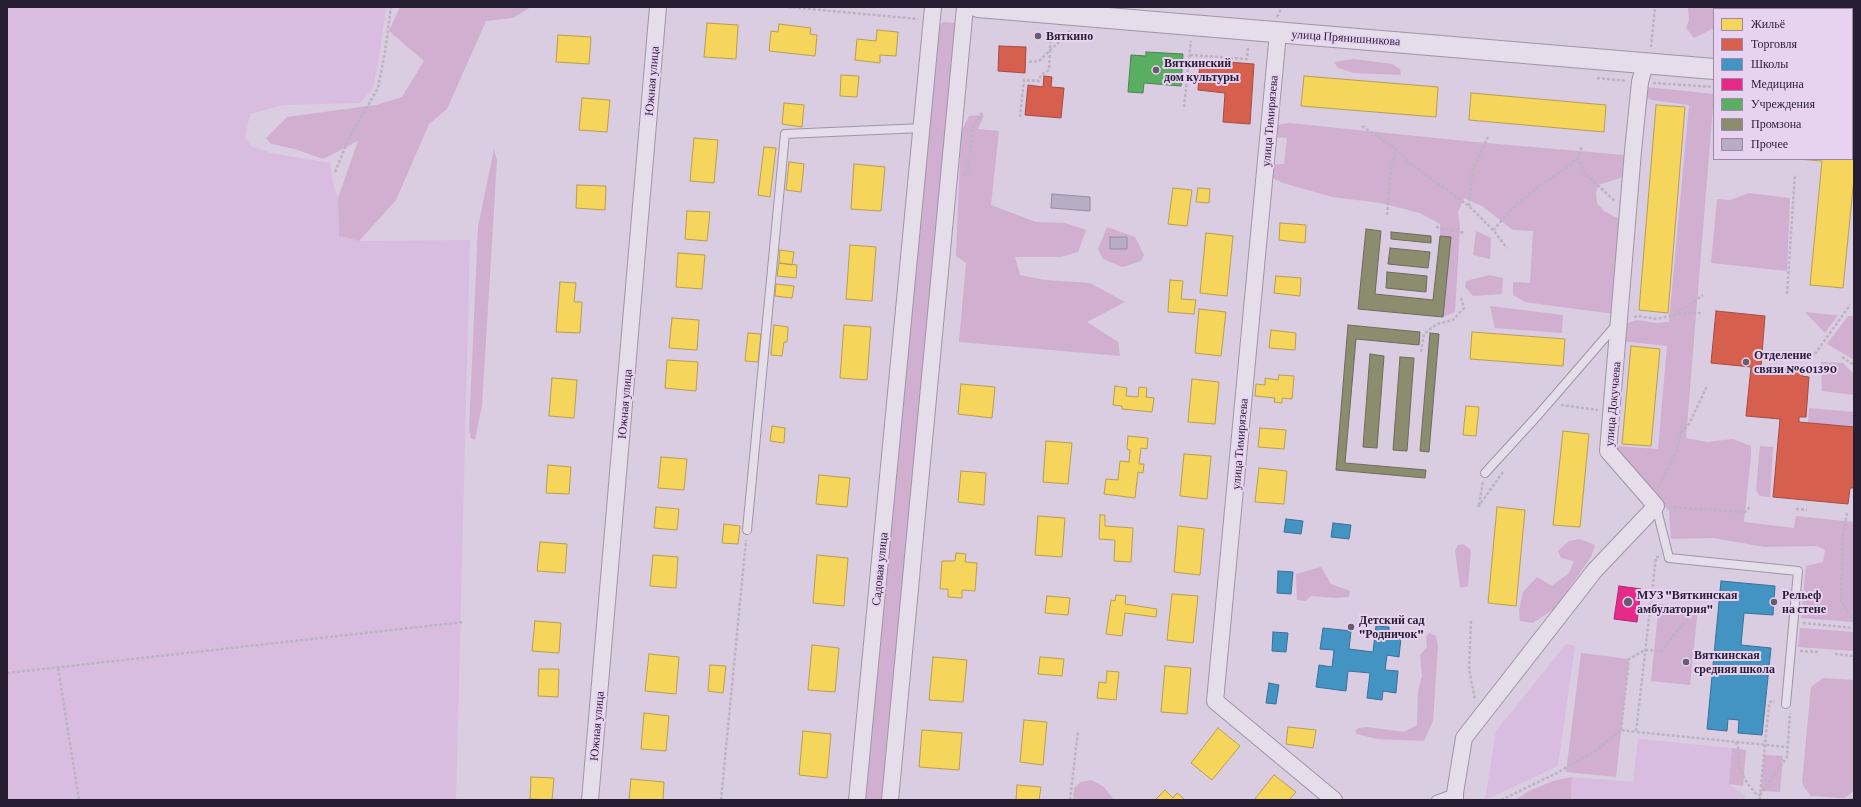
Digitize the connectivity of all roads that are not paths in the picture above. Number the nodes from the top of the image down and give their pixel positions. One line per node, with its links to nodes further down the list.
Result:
1 (658, 7): 17 (street, Южная улица)
2 (965, 7): 19 (street)
3 (978, 7): 4 (street, улица Прянишникова)
4 (1040, 9): 5 (street, улица Прянишникова)
5 (1111, 13): 7 (street, улица Прянишникова)
6 (933, 14): 10 (street, Садовая улица)
7 (1278, 33): 8 (street, улица Прянишникова); 20 (street, улица Тимирязева)
8 (1644, 64): 9 (street, улица Прянишникова); 11 (street, улица Докучаева)
9 (1713, 69)
10 (923, 128): 14 (lane); 18 (street, Садовая улица)
11 (1620, 321): 12 (lane); 13 (street, улица Докучаева)
12 (1485, 473)
13 (1654, 503): 15 (lane); 16 (street)
14 (747, 530)
15 (1787, 701)
16 (1455, 796): 21 (lane)
17 (590, 800)
18 (857, 800)
19 (890, 800)
20 (1334, 800)
21 (1436, 800)

